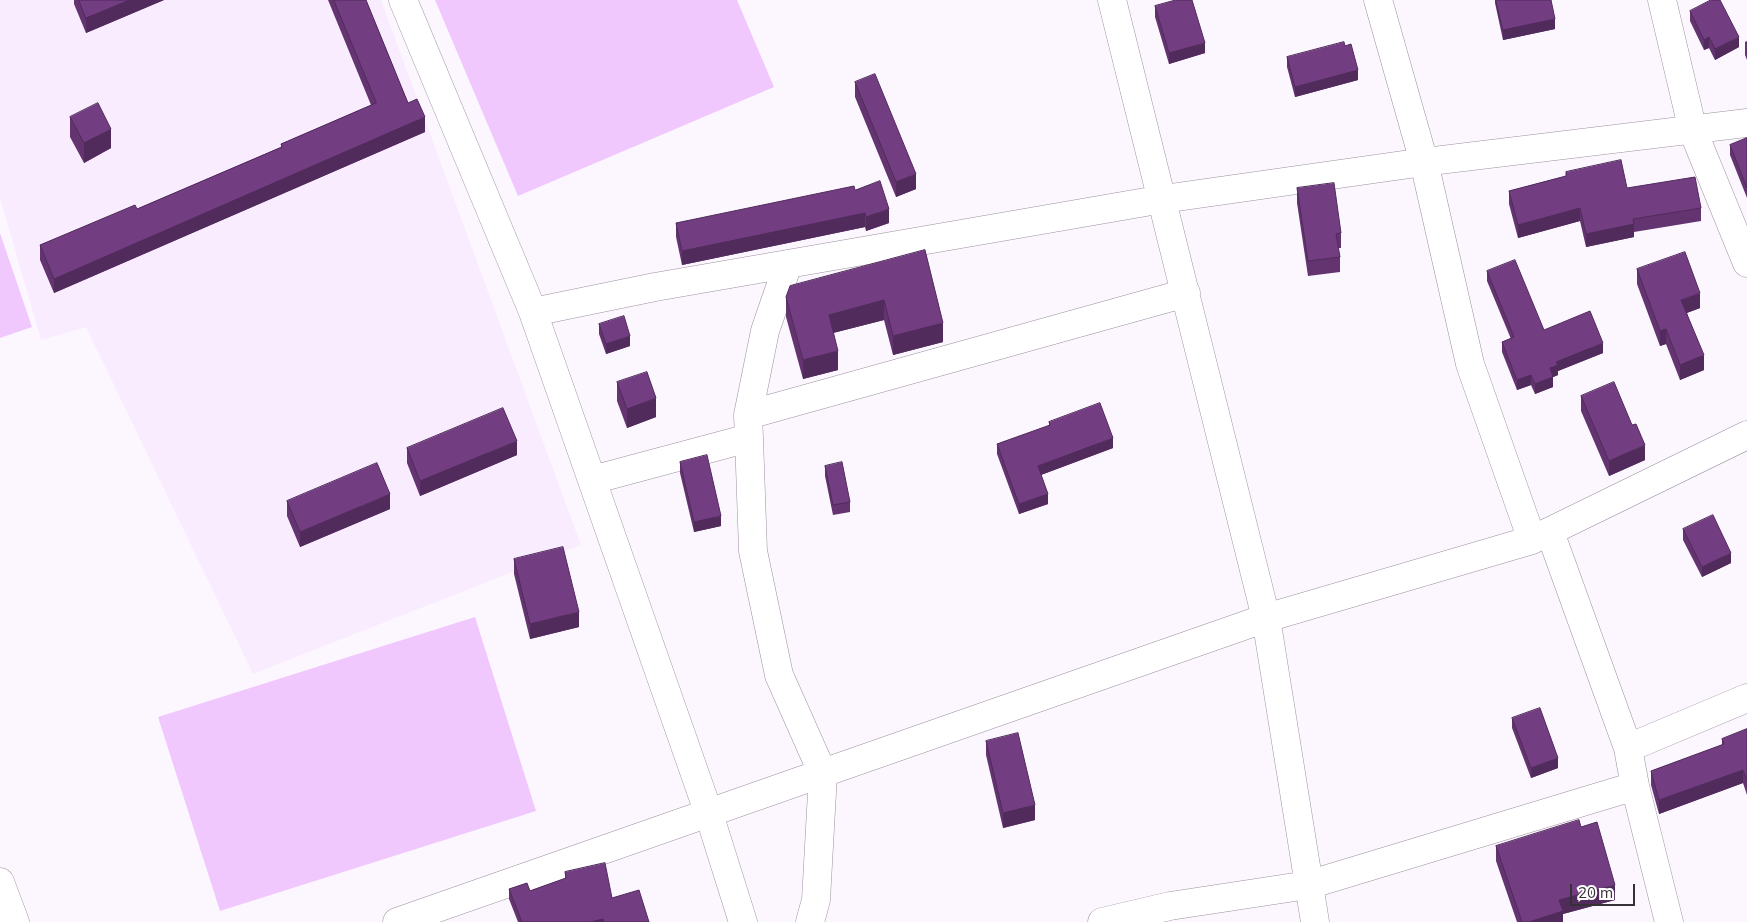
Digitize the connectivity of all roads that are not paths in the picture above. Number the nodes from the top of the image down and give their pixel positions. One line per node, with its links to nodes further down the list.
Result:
1 (403, 0): 12 (street)
2 (1112, 0): 8 (street)
3 (1378, 0): 7 (street)
4 (1662, 0): 6 (street)
5 (1747, 123): 6 (street)
6 (1693, 131): 7 (street); 9 (street)
7 (1424, 162): 8 (street); 16 (street)
8 (1162, 199): 10 (street); 11 (street)
9 (1747, 263)
10 (788, 264): 12 (street); 13 (street)
11 (1186, 293): 13 (street); 17 (street)
12 (533, 312): 15 (street)
13 (748, 427): 15 (street); 20 (street)
14 (1747, 435): 16 (street)
15 (592, 480): 22 (street)
16 (1541, 536): 17 (street); 19 (street)
17 (1266, 618): 20 (street); 24 (street)
18 (1747, 698): 19 (street)
19 (1628, 748): 21 (street)
20 (823, 774): 22 (street); 28 (street)
21 (1635, 786): 24 (street); 31 (street)
22 (709, 814): 26 (street); 27 (street)
23 (0, 882): 25 (street)
24 (1308, 885): 29 (street); 30 (street)
25 (15, 922)
26 (397, 922)
27 (743, 922)
28 (810, 922)
29 (1102, 922)
30 (1314, 922)
31 (1669, 922)

